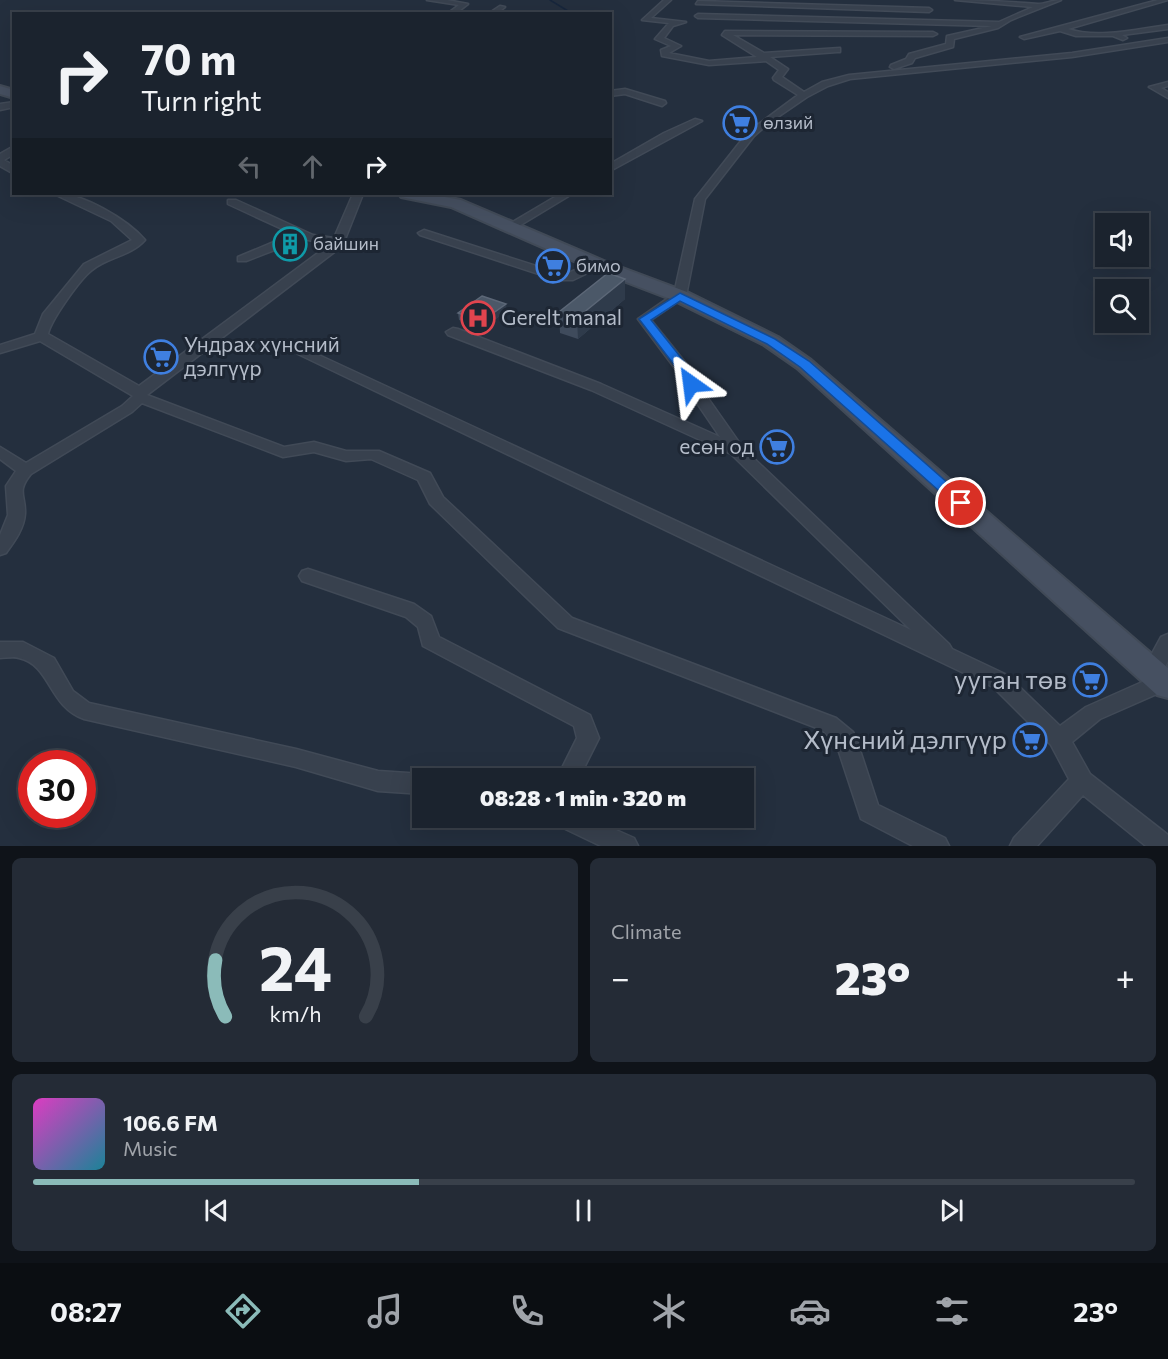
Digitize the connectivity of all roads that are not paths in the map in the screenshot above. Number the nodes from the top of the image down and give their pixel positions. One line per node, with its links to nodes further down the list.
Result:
1 (430, 0): 11 (street)
2 (668, 0): 15 (street)
3 (958, 0): 8 (street)
4 (1058, 0): 8 (street)
5 (1165, 0): 19 (street)
6 (700, 2): 9 (street); 13 (street)
7 (502, 7): 12 (street)
8 (1042, 7): 17 (street)
9 (873, 9): 10 (street); 14 (street)
10 (929, 10)
11 (453, 12)
12 (494, 12)
13 (698, 16): 14 (street); 16 (street)
14 (879, 21): 17 (street)
15 (683, 22): 16 (street); 27 (street)
16 (707, 22): 20 (street)
17 (1000, 24): 28 (street)
18 (1168, 27): 22 (street)
19 (1060, 29): 22 (street); 23 (street)
20 (725, 33): 21 (street); 27 (street)
21 (933, 34)
22 (1114, 34): 25 (street)
23 (1024, 37)
24 (1168, 40): 25 (street)
25 (1137, 44): 28 (street)
26 (837, 50): 27 (street)
27 (763, 57): 31 (street)
28 (880, 72): 31 (street)
29 (1168, 84): 32 (street)
30 (612, 94): 33 (street)
31 (804, 95): 50 (street)
32 (1168, 95)
33 (662, 103)
34 (698, 122): 37 (street)
35 (12, 151): 36 (street)
36 (0, 160): 38 (street)
37 (612, 167)
38 (12, 169)
39 (61, 195): 52 (street)
40 (358, 195): 47 (street)
41 (422, 195): 44 (main road)
42 (565, 195): 44 (street)
43 (232, 202): 46 (street)
44 (510, 227): 49 (main road)
45 (424, 233): 49 (street)
46 (302, 235): 47 (street); 48 (street)
47 (338, 243): 55 (street)
48 (242, 259)
49 (598, 265): 50 (main road)
50 (680, 296): 56 (street); 64 (main road)
51 (453, 332): 56 (street)
52 (41, 336): 53 (street); 55 (street)
53 (0, 349)
54 (305, 354): 63 (street)
55 (140, 394): 58 (street); 71 (street)
56 (737, 451): 63 (street)
57 (0, 452): 58 (street)
58 (13, 478): 59 (street)
59 (0, 549)
60 (308, 576): 66 (street)
61 (1168, 642): 64 (street)
62 (0, 650): 68 (street)
63 (950, 657): 65 (street)
64 (1161, 680): 65 (street)
65 (1059, 739): 67 (street)
66 (573, 768)
67 (1082, 781): 72 (street); 73 (street)
68 (412, 783)
69 (587, 828): 70 (street)
70 (626, 846)
71 (937, 846)
72 (1022, 846)
73 (1164, 846)

